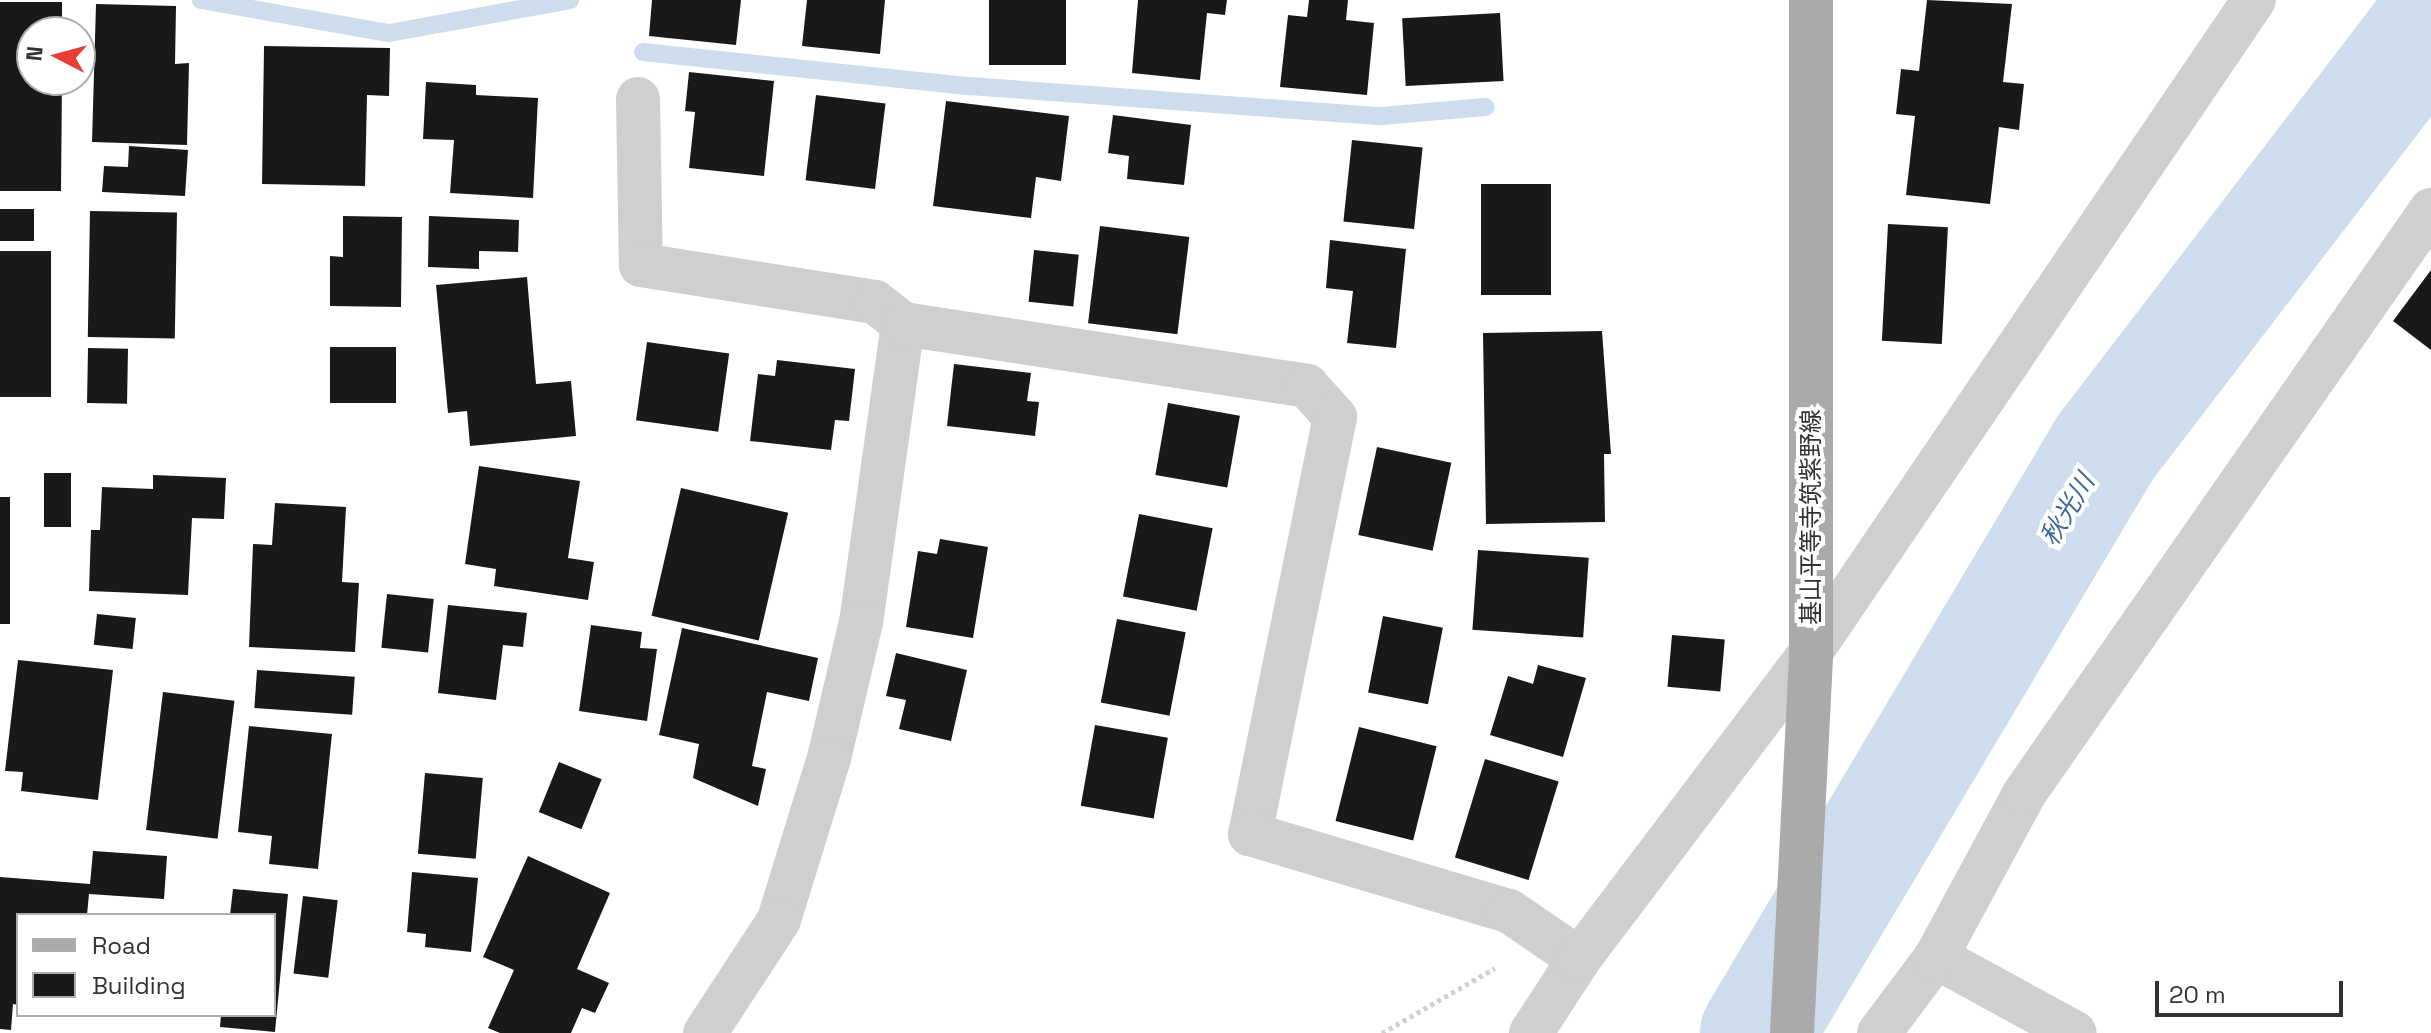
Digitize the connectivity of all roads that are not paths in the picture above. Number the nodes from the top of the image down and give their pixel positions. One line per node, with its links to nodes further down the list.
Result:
1 (1811, 0): 6 (main road, 基山平等寺筑紫野線)
2 (2254, 0): 6 (street)
3 (638, 99): 5 (street)
4 (2431, 210): 7 (street)
5 (903, 324): 8 (street); 9 (street)
6 (1811, 652): 8 (street); 11 (main road, 基山平等寺筑紫野線)
7 (1936, 957): 12 (street); 13 (street)
8 (1579, 959): 10 (street)
9 (705, 1033)
10 (1531, 1033)
11 (1792, 1033)
12 (1879, 1033)
13 (2075, 1033)

